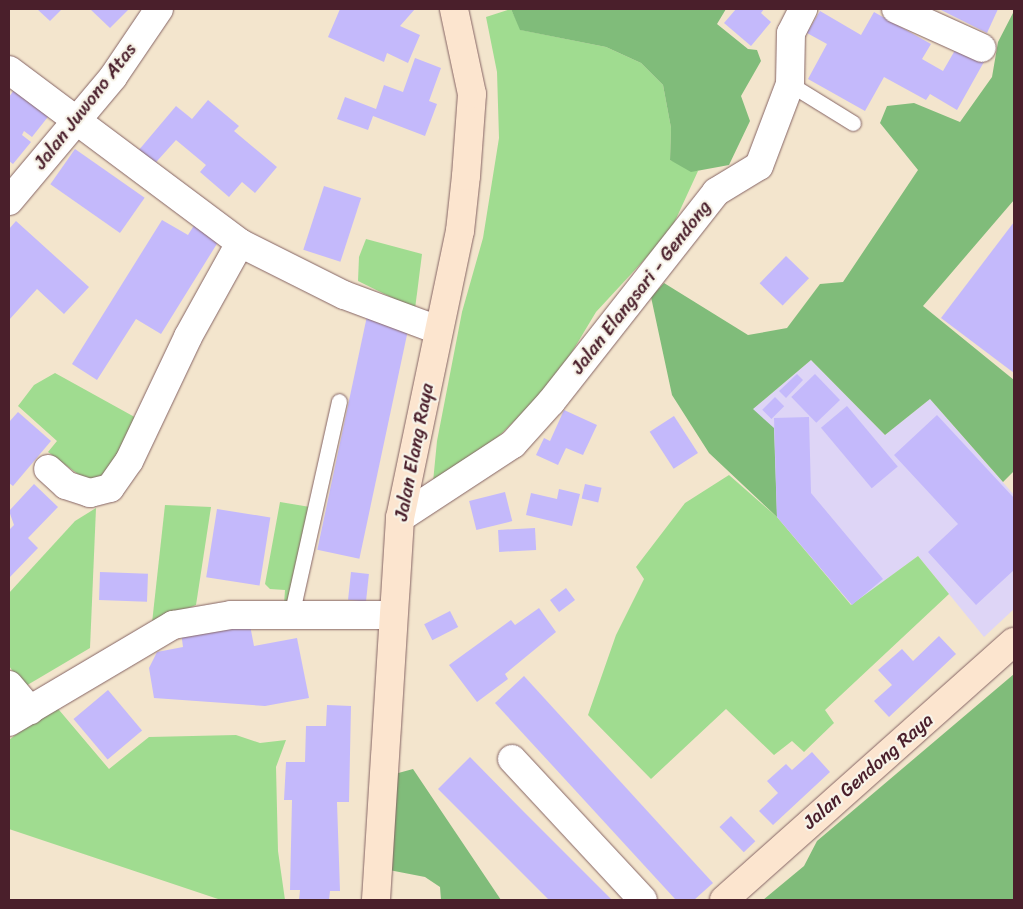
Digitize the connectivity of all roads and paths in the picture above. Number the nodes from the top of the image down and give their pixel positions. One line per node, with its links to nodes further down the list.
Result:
1 (454, 9): 12 (main road, Jalan Elang Raya)
2 (803, 9): 7 (street, Jalan Elangsari - Gendong)
3 (896, 9): 5 (street)
4 (153, 11): 8 (street, Jalan Juwono Atas)
5 (982, 48)
6 (9, 70): 8 (street)
7 (790, 84): 9 (lane); 15 (street, Jalan Elangsari - Gendong)
8 (73, 123): 10 (street, Jalan Juwono Atas); 11 (street)
9 (853, 123)
10 (9, 201)
11 (240, 243): 12 (street); 14 (street)
12 (438, 330): 15 (main road, Jalan Elang Raya)
13 (339, 401): 17 (lane)
14 (48, 469)
15 (400, 518): 16 (main road, Jalan Elang Raya)
16 (393, 615): 17 (street); 22 (main road, Jalan Elang Raya)
17 (292, 616): 20 (street)
18 (1014, 642): 24 (main road, Jalan Gendong Raya)
19 (9, 685): 20 (street)
20 (20, 716)
21 (512, 758): 23 (street)
22 (376, 900)
23 (643, 900)
24 (724, 900)

